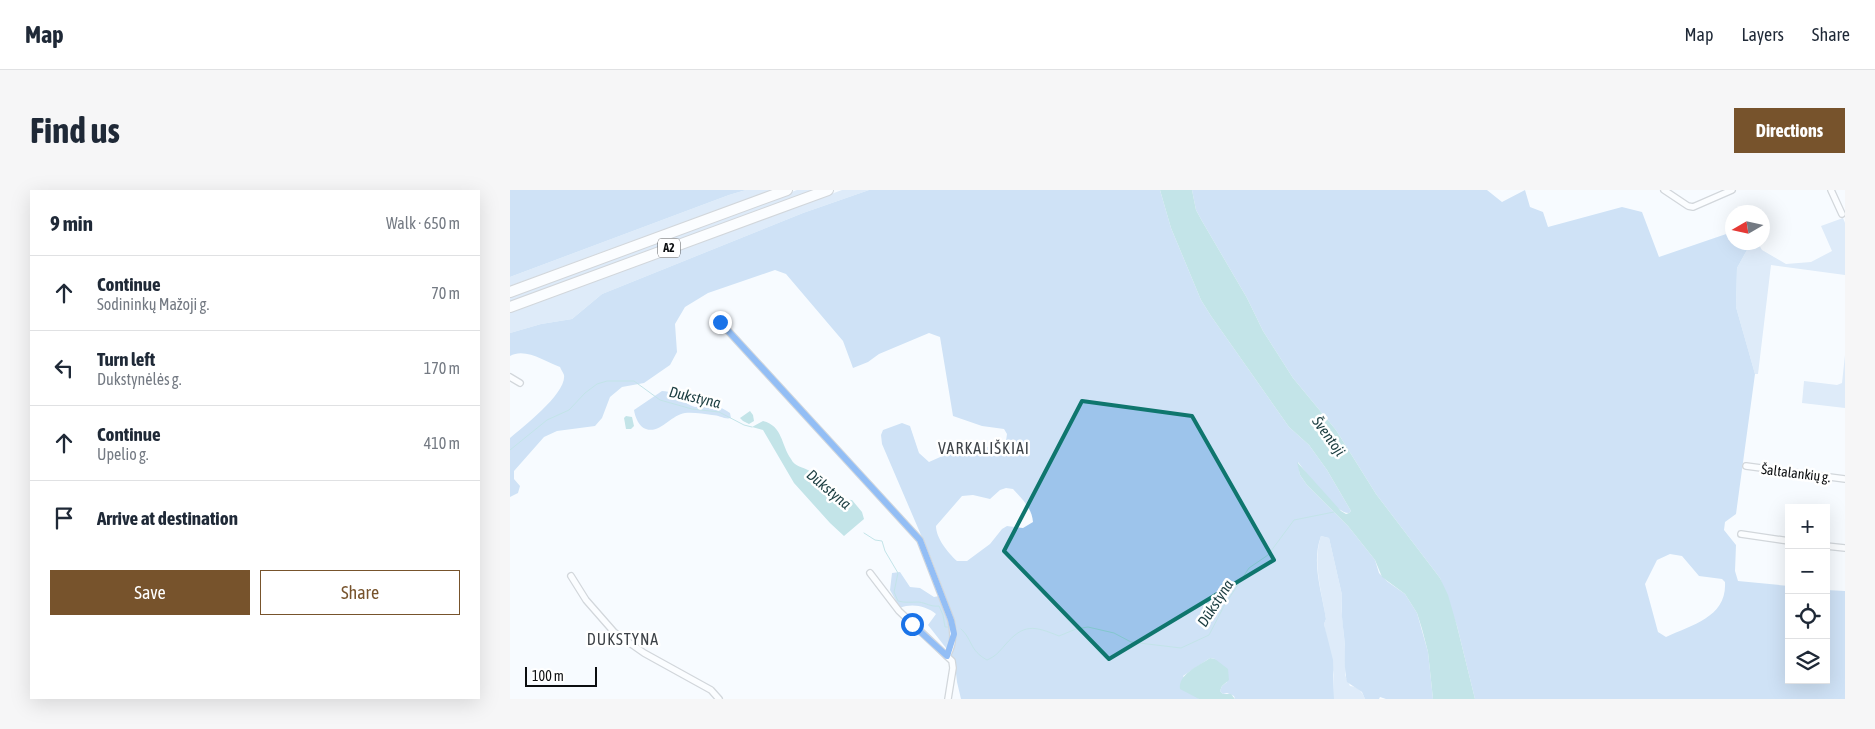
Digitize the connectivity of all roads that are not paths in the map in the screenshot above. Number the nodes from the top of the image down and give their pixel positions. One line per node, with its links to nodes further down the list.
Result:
1 (786, 190): 7 (highway, A2)
2 (828, 190): 8 (highway, A2)
3 (1664, 190): 4 (street)
4 (1732, 190)
5 (1831, 190): 6 (street)
6 (1842, 214)
7 (510, 292)
8 (510, 307)
9 (720, 322): 20 (street)
10 (510, 377): 11 (street)
11 (520, 383)
12 (1746, 466): 13 (street, Šaltalankių g.)
13 (1845, 479)
14 (1741, 534): 15 (street)
15 (1785, 540)
16 (1830, 546): 17 (street)
17 (1845, 548)
18 (870, 572): 20 (street)
19 (571, 576): 21 (street)
20 (947, 656): 22 (street)
21 (719, 699)
22 (948, 699)

